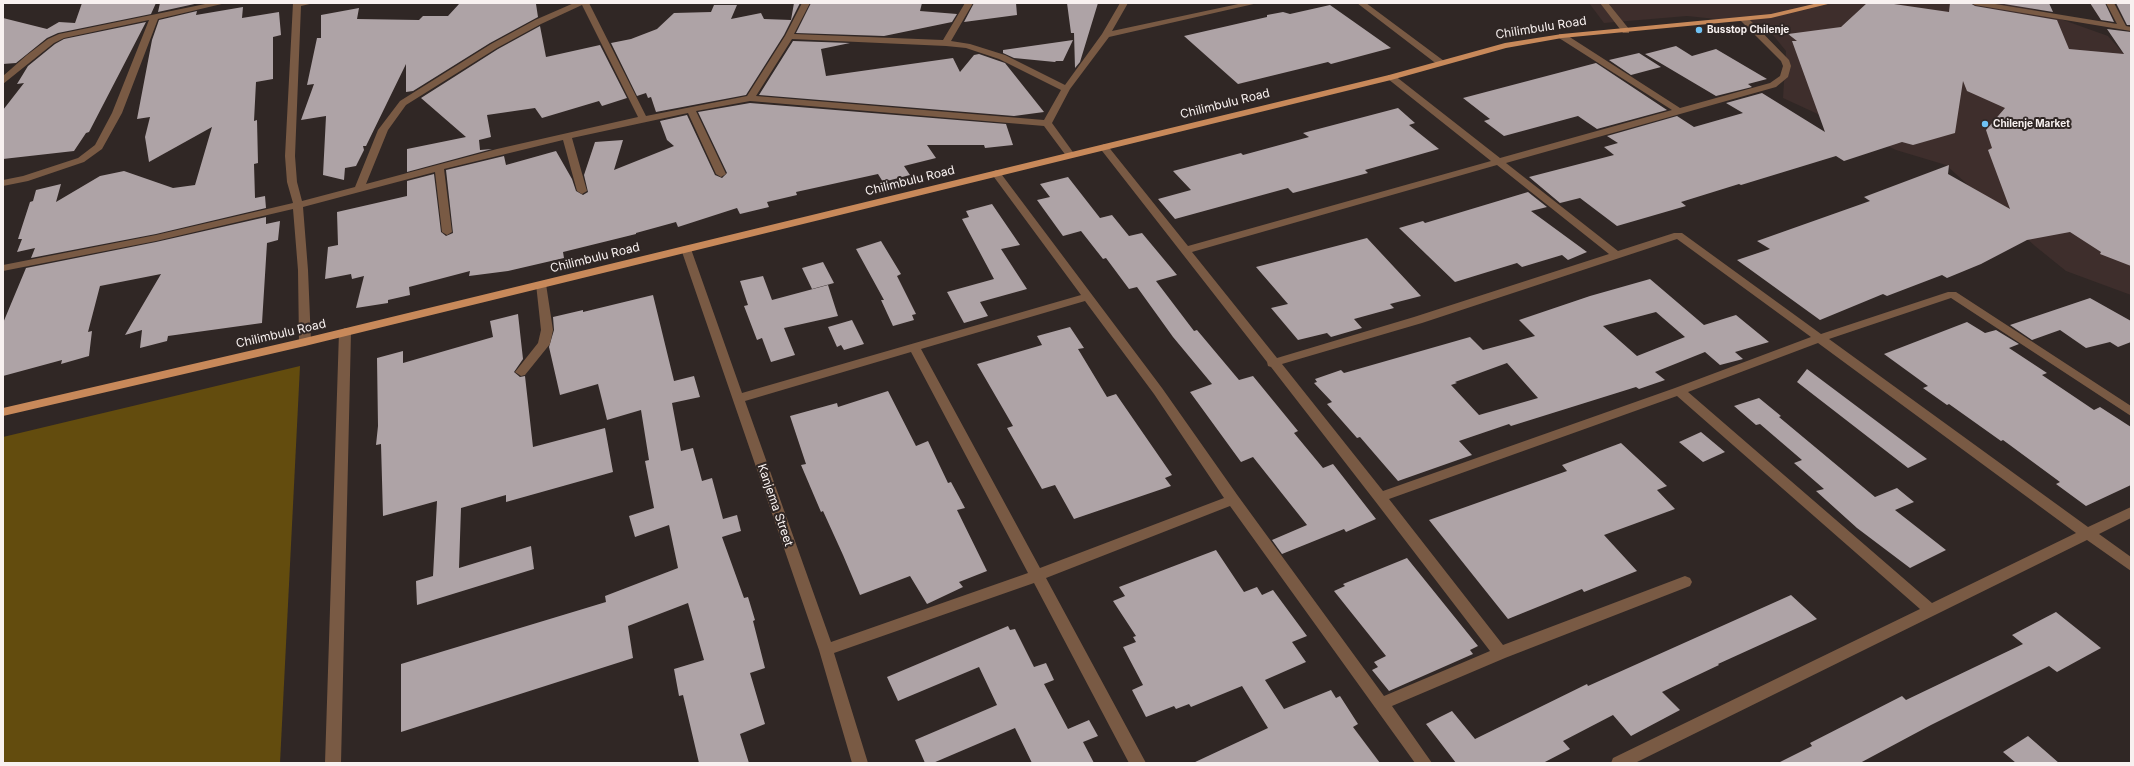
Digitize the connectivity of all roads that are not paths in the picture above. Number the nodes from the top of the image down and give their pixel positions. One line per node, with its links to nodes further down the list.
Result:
1 (222, 3): 15 (street)
2 (297, 3): 3 (street); 42 (street)
3 (310, 3)
4 (585, 3): 30 (street)
5 (806, 3): 20 (street)
6 (969, 3): 22 (street)
7 (1124, 3): 19 (street)
8 (1254, 3): 19 (street)
9 (1361, 3): 23 (street)
10 (1604, 3): 18 (street)
11 (1828, 3): 16 (main road, Chilimbulu Road)
12 (1975, 3): 17 (street)
13 (2110, 3): 17 (street)
14 (575, 4): 40 (street)
15 (155, 16): 25 (street); 39 (street)
16 (1744, 19): 18 (main road, Chilimbulu Road); 29 (street)
17 (2127, 28)
18 (1626, 31): 21 (main road, Chilimbulu Road)
19 (1106, 35): 26 (street)
20 (789, 36): 22 (street); 27 (street)
21 (1562, 36): 23 (main road, Chilimbulu Road); 29 (street)
22 (946, 43): 26 (street)
23 (1441, 63): 24 (main road, Chilimbulu Road)
24 (1391, 77): 33 (main road, Chilimbulu Road); 35 (street)
25 (3, 81)
26 (1066, 89): 31 (street)
27 (750, 98): 28 (street); 31 (street)
28 (691, 110): 30 (street); 38 (street)
29 (1679, 111): 35 (street)
30 (643, 119): 32 (street)
31 (1047, 123): 34 (street)
32 (568, 136): 36 (street); 41 (street)
33 (1104, 147): 34 (main road, Chilimbulu Road); 45 (street)
34 (1070, 156): 37 (main road, Chilimbulu Road)
35 (1498, 163): 45 (street); 46 (street)
36 (439, 167): 40 (street); 43 (street)
37 (996, 173): 44 (main road, Chilimbulu Road); 49 (street)
38 (721, 174)
39 (3, 183)
40 (358, 188): 42 (street)
41 (582, 191)
42 (298, 205): 47 (street); 52 (street)
43 (447, 232)
44 (686, 249): 48 (main road, Chilimbulu Road); 57 (street, Kanjema Street)
45 (1186, 250): 54 (street)
46 (1618, 255): 51 (street); 54 (street)
47 (3, 268)
48 (541, 284): 50 (main road, Chilimbulu Road); 55 (street)
49 (1088, 296): 53 (street); 61 (street)
50 (345, 332): 52 (main road, Chilimbulu Road); 71 (street)
51 (1818, 339): 56 (street); 59 (street); 63 (street)
52 (305, 342): 58 (main road, Chilimbulu Road)
53 (914, 347): 57 (street); 65 (street)
54 (1272, 363): 60 (street)
55 (522, 372)
56 (1679, 391): 60 (street); 67 (street)
57 (738, 399): 68 (street, Kanjema Street)
58 (3, 412)
59 (2131, 412)
60 (1380, 497): 69 (street)
61 (1233, 500): 65 (street); 70 (street)
62 (2131, 512): 63 (street)
63 (2089, 534): 64 (street); 67 (street)
64 (2131, 565)
65 (1036, 576): 68 (street); 73 (street)
66 (1685, 582): 69 (street)
67 (1931, 610): 75 (street)
68 (826, 650): 72 (street, Kanjema Street)
69 (1500, 653): 70 (street)
70 (1381, 704): 74 (street)
71 (333, 763)
72 (860, 763)
73 (1138, 763)
74 (1424, 763)
75 (1619, 763)

